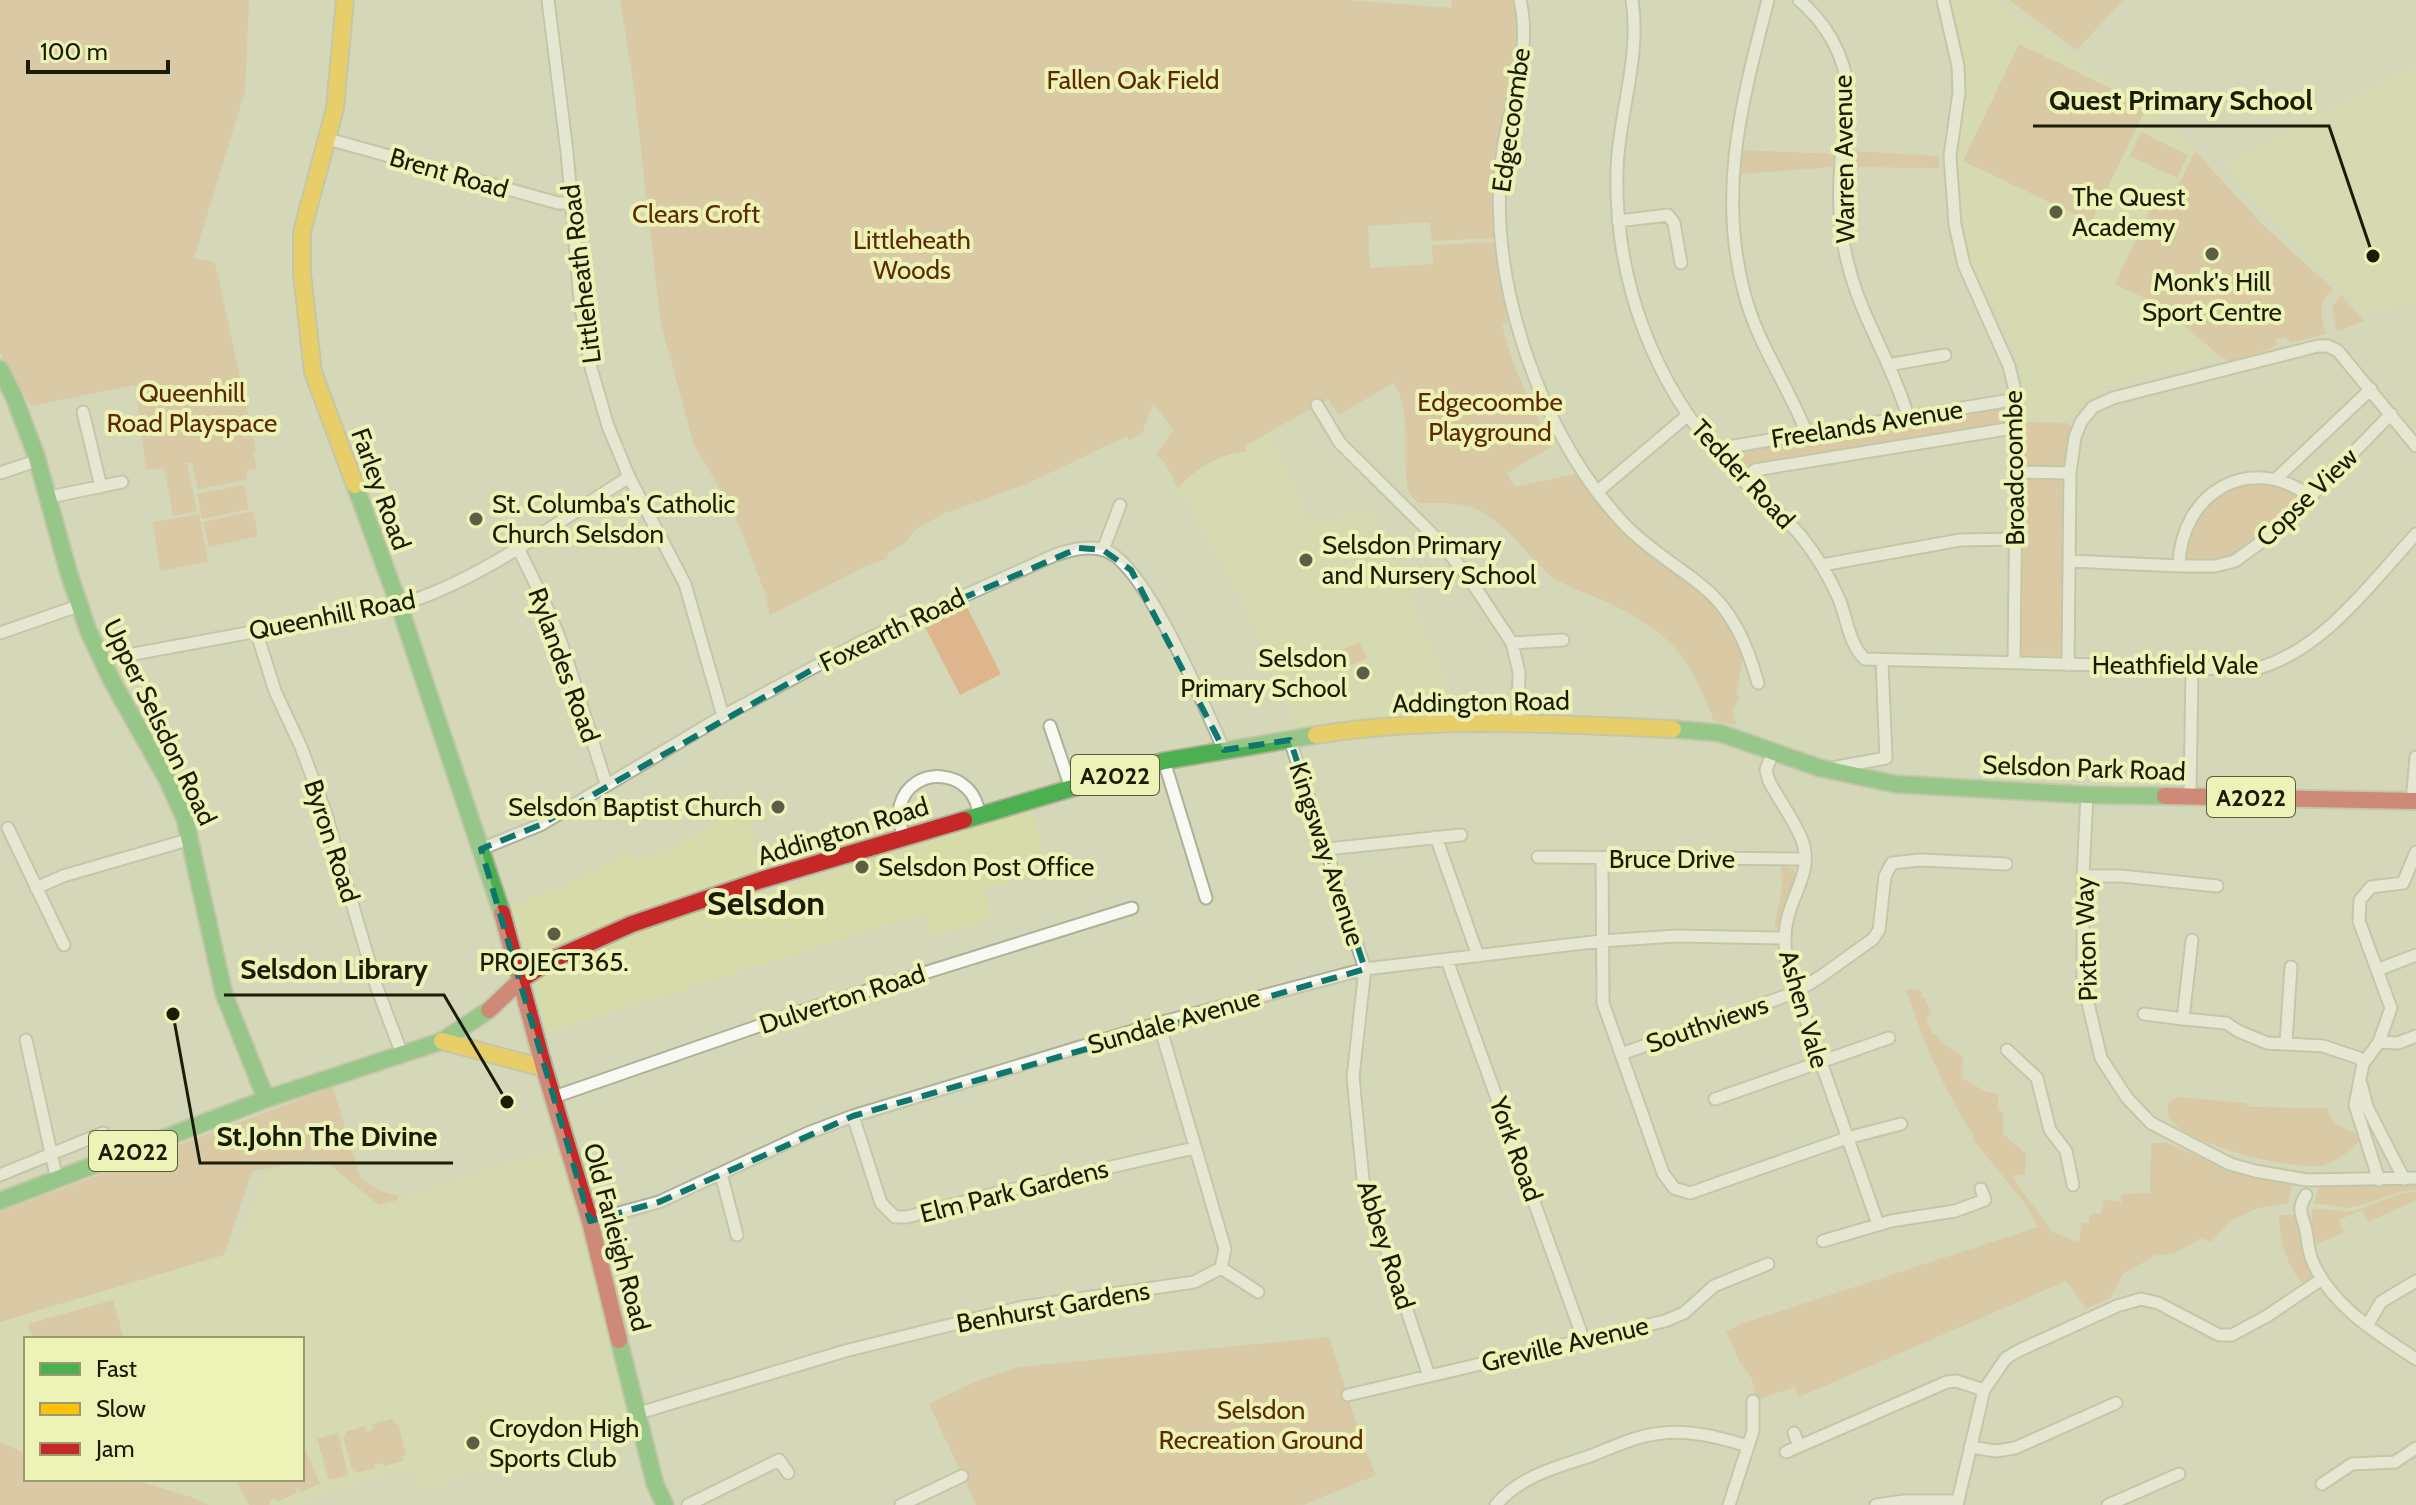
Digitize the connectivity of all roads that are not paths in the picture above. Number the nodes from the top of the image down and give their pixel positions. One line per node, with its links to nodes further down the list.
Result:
1 (345, 0): 8 (main road, Farley Road)
2 (548, 0): 9 (street, Littleheath Road)
3 (1520, 0): 35 (street, Edgecoombe)
4 (1632, 0): 10 (street, Tedder Road)
5 (1768, 0): 23 (street)
6 (1799, 0): 13 (street, Warren Avenue)
7 (1943, 0): 16 (street, Broadcoombe)
8 (328, 139): 9 (street, Brent Road); 46 (main road, Farley Road)
9 (571, 203): 30 (street, Littleheath Road)
10 (1618, 221): 11 (street); 20 (street, Tedder Road)
11 (1681, 263)
12 (1945, 355): 13 (street)
13 (1888, 365): 21 (street, Warren Avenue)
14 (0, 369): 26 (main road, Upper Selsdon Road)
15 (2371, 389): 19 (street); 29 (street); 31 (street)
16 (2017, 399): 21 (street, Freelands Avenue); 22 (street, Broadcoombe)
17 (1317, 405): 51 (street)
18 (83, 412): 34 (street)
19 (2391, 414): 24 (street); 37 (street, Copse View)
20 (1688, 415): 25 (street, Tedder Road); 35 (street)
21 (1908, 417): 23 (street, Freelands Avenue)
22 (2019, 427): 27 (street, Broadcoombe); 32 (street, Freelands Avenue)
23 (1807, 434): 25 (street, Freelands Avenue)
24 (2416, 446)
25 (1719, 455): 32 (street, Tedder Road)
26 (39, 460): 28 (street); 36 (main road, Upper Selsdon Road)
27 (2017, 472): 29 (street); 40 (street, Broadcoombe)
28 (0, 473)
29 (2070, 473): 43 (street)
30 (629, 477): 41 (street, Queenhill Road); 58 (street, Littleheath Road)
31 (2276, 479): 37 (street); 45 (street)
32 (1743, 480): 44 (street, Tedder Road)
33 (122, 482): 34 (street)
34 (101, 487): 36 (street)
35 (1597, 492): 57 (street, Edgecoombe)
36 (50, 497): 47 (main road, Upper Selsdon Road)
37 (2311, 497): 45 (street, Copse View)
38 (1120, 505): 42 (street)
39 (2416, 534): 56 (street, Heathfield Vale)
40 (2017, 539): 44 (street); 54 (street, Broadcoombe)
41 (518, 548): 46 (street, Queenhill Road); 68 (street, Rylandes Road)
42 (1103, 550): 58 (street, Foxearth Road); 63 (street)
43 (2070, 561): 45 (street, Copse View); 55 (street)
44 (1822, 565): 53 (street, Tedder Road)
45 (2179, 566)
46 (399, 605): 48 (street, Queenhill Road); 79 (main road, Farley Road)
47 (78, 606): 49 (street); 52 (main road, Upper Selsdon Road)
48 (256, 631): 52 (street, Queenhill Road); 113 (street, Byron Road)
49 (0, 633)
50 (1563, 640): 51 (street)
51 (1512, 643): 59 (street)
52 (101, 660): 78 (main road, Upper Selsdon Road)
53 (1882, 661): 54 (street, Heathfield Vale); 67 (street)
54 (2014, 662): 55 (street, Heathfield Vale)
55 (2068, 665): 56 (street, Heathfield Vale)
56 (2192, 668): 71 (street)
57 (1758, 683)
58 (723, 716): 68 (street, Foxearth Road)
59 (1518, 723): 61 (main road, Addington Road / A2022); 62 (main road, Addington Road / A2022)
60 (1050, 726): 69 (street)
61 (1290, 740): 63 (main road, Addington Road / A2022); 80 (street, Kingsway Avenue)
62 (1756, 745): 64 (main road, Selsdon Park Road / A2022)
63 (1224, 750): 66 (main road, Addington Road / A2022)
64 (1773, 751): 67 (main road, Selsdon Park Road / A2022); 84 (street)
65 (2416, 757): 72 (street)
66 (1164, 761): 69 (main road, Addington Road / A2022); 89 (street)
67 (1820, 768): 70 (main road, Selsdon Park Road / A2022)
68 (606, 783): 79 (street, Foxearth Road)
69 (1071, 788): 73 (main road, Addington Road / A2022)
70 (2087, 795): 71 (main road, Selsdon Park Road / A2022); 86 (street, Pixton Way)
71 (2190, 796): 72 (main road, Selsdon Park Road / A2022)
72 (2414, 801)
73 (979, 816): 77 (main road, Addington Road / A2022); 77 (street)
74 (8, 828): 88 (street)
75 (1461, 835): 76 (street)
76 (1436, 837): 80 (street); 96 (street)
77 (903, 838): 101 (main road, Addington Road / A2022)
78 (191, 839): 88 (street); 120 (main road, Upper Selsdon Road)
79 (481, 849): 101 (main road, Farley Road)
80 (1327, 849): 99 (street, Kingsway Avenue)
81 (2416, 852): 100 (street)
82 (1538, 857): 83 (street, Bruce Drive)
83 (1602, 859): 84 (street, Bruce Drive); 93 (street)
84 (1805, 859): 91 (street, Ashen Vale)
85 (2006, 864): 102 (street, Southviews)
86 (2083, 876): 87 (street); 132 (street, Pixton Way)
87 (2218, 887)
88 (36, 888): 94 (street)
89 (1206, 898)
90 (1132, 908): 119 (street, Dulverton Road)
91 (1784, 938): 93 (street, Sundale Avenue); 102 (street, Ashen Vale)
92 (2192, 940): 104 (street)
93 (1601, 941): 96 (street, Sundale Avenue); 114 (street)
94 (64, 945)
95 (2416, 955): 100 (street)
96 (1478, 956): 97 (street, Sundale Avenue)
97 (1447, 960): 99 (street, Sundale Avenue); 147 (street, York Road)
98 (2291, 967): 111 (street)
99 (1365, 969): 105 (street, Sundale Avenue); 149 (street, Abbey Road)
100 (2377, 970): 110 (street)
101 (521, 980): 109 (main road, Addington Road / A2022); 117 (main road, Old Farleigh Road)
102 (1794, 993): 114 (street, Southviews); 115 (street, Ashen Vale)
103 (2144, 1014): 104 (street)
104 (2183, 1019): 111 (street)
105 (1159, 1023): 122 (street, Sundale Avenue); 126 (street)
106 (2416, 1036): 110 (street)
107 (1889, 1038): 115 (street)
108 (26, 1040): 127 (street)
109 (442, 1041): 113 (main road, Addington Road / A2022); 117 (main road)
110 (2379, 1042): 116 (street)
111 (2286, 1043): 116 (street)
112 (2007, 1050): 134 (street)
113 (402, 1054): 120 (main road, Addington Road / A2022)
114 (1621, 1054): 125 (street)
115 (1818, 1062): 121 (street); 125 (street, Ashen Vale)
116 (2363, 1064): 118 (street)
117 (544, 1068): 119 (main road, Old Farleigh Road)
118 (2361, 1084): 130 (street); 133 (street)
119 (554, 1097): 137 (main road, Old Farleigh Road)
120 (266, 1099): 131 (main road, Addington Road / A2022)
121 (1715, 1099)
122 (853, 1116): 126 (street, Elm Park Gardens); 128 (street, Sundale Avenue)
123 (1901, 1124): 125 (street)
124 (103, 1133): 127 (street)
125 (1847, 1138): 138 (street, Ashen Vale)
126 (1194, 1148): 142 (street)
127 (51, 1156): 129 (street); 131 (street)
128 (721, 1174): 137 (street, Sundale Avenue); 139 (street)
129 (0, 1175)
130 (2410, 1179): 133 (street, Pixton Way)
131 (57, 1180): 136 (main road, Addington Road / A2022)
132 (2307, 1180): 133 (street, Pixton Way); 143 (street)
133 (2379, 1180)
134 (2073, 1185)
135 (1981, 1189): 138 (street)
136 (0, 1201)
137 (590, 1221): 154 (main road, Old Farleigh Road)
138 (1878, 1224): 140 (street)
139 (737, 1235)
140 (1823, 1241)
141 (1768, 1264): 147 (street, Greville Avenue)
142 (1221, 1268): 145 (street); 154 (street, Benhurst Gardens)
143 (2322, 1279): 146 (street); 150 (street)
144 (2416, 1281): 146 (street)
145 (1258, 1292)
146 (2368, 1324): 148 (street)
147 (1583, 1338): 149 (street, Greville Avenue)
148 (2416, 1359)
149 (1429, 1376): 151 (street, Greville Avenue)
150 (1984, 1390): 157 (street); 158 (street)
151 (1348, 1395)
152 (1753, 1401): 156 (street)
153 (2116, 1403): 158 (street)
154 (639, 1413): 166 (main road, Old Farleigh Road)
155 (1794, 1433): 157 (street)
156 (1748, 1446): 169 (street); 170 (street)
157 (1799, 1446): 160 (street)
158 (1970, 1447): 165 (street)
159 (2416, 1448): 164 (street)
160 (1786, 1452)
161 (788, 1473): 167 (street)
162 (2179, 1474): 172 (street)
163 (962, 1476): 168 (street)
164 (2322, 1484)
165 (1957, 1503): 171 (street)
166 (665, 1505)
167 (688, 1505)
168 (901, 1505)
169 (1496, 1505)
170 (1729, 1505)
171 (1876, 1505)
172 (2108, 1505)

